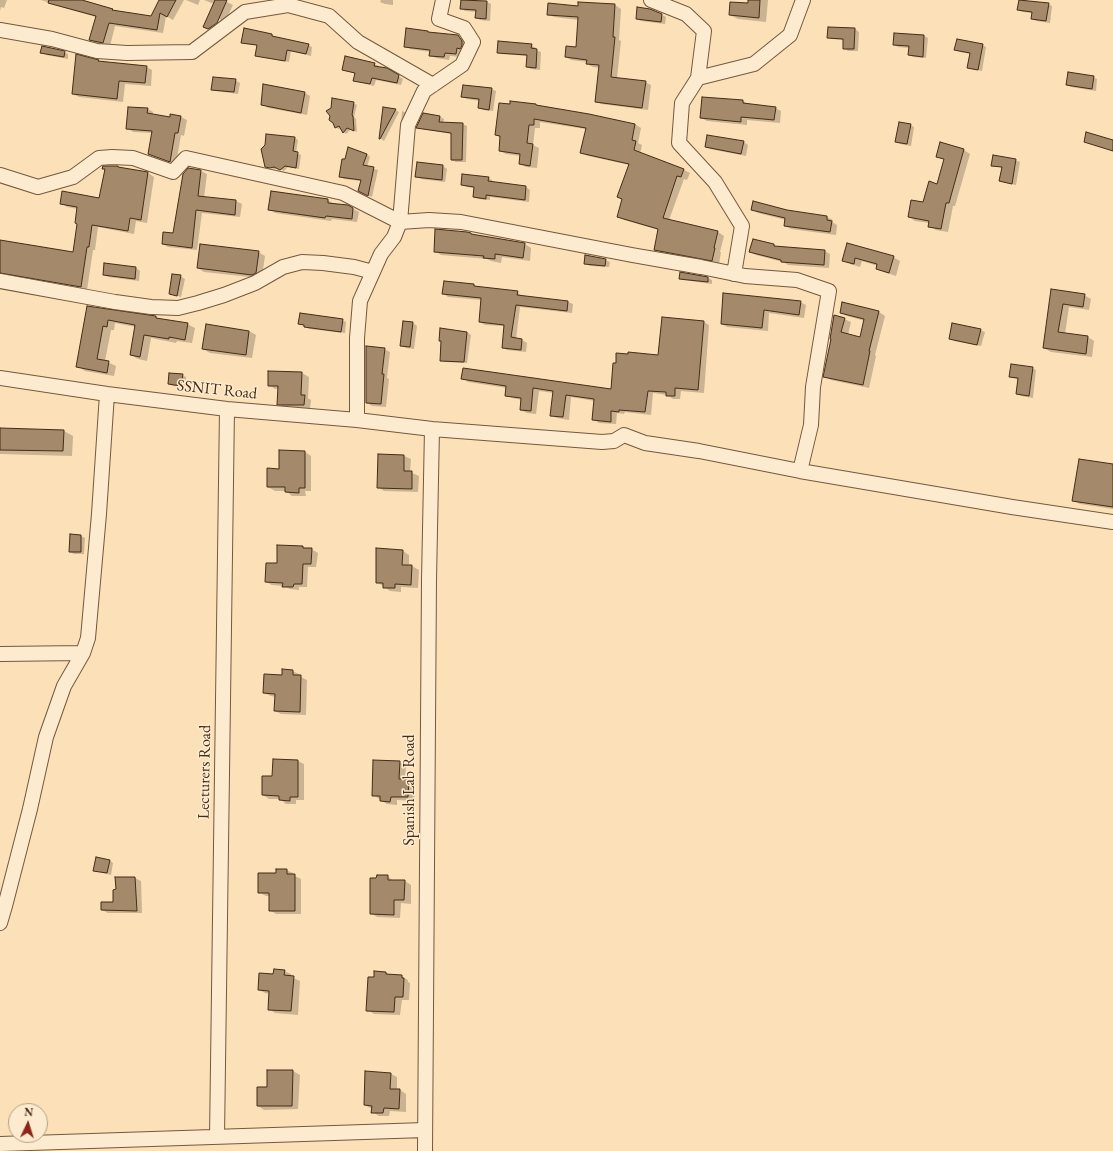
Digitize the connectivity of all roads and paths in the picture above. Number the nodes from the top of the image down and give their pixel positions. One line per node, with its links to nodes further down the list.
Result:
1 (443, 0): 6 (street)
2 (651, 0): 5 (street)
3 (803, 0): 5 (street)
4 (0, 30): 6 (street)
5 (698, 78): 10 (street)
6 (433, 85): 8 (street)
7 (0, 175): 8 (street)
8 (400, 222): 9 (street); 10 (street)
9 (373, 272): 11 (street); 15 (street)
10 (734, 274): 17 (street)
11 (0, 281)
12 (0, 378): 13 (street, SSNIT Road)
13 (107, 394): 14 (street, SSNIT Road); 19 (street)
14 (227, 409): 15 (street, SSNIT Road); 24 (street, Lecturers Road)
15 (357, 420): 16 (street, SSNIT Road)
16 (432, 429): 17 (street, SSNIT Road); 23 (street, Spanish Lab Road)
17 (800, 470): 18 (street)
18 (1113, 522)
19 (84, 653): 20 (street); 21 (street)
20 (0, 654)
21 (3, 907): 22 (street)
22 (0, 923)
23 (425, 1130): 24 (street); 26 (street, Spanish Lab Road)
24 (217, 1137): 25 (street)
25 (0, 1144)
26 (425, 1151)

